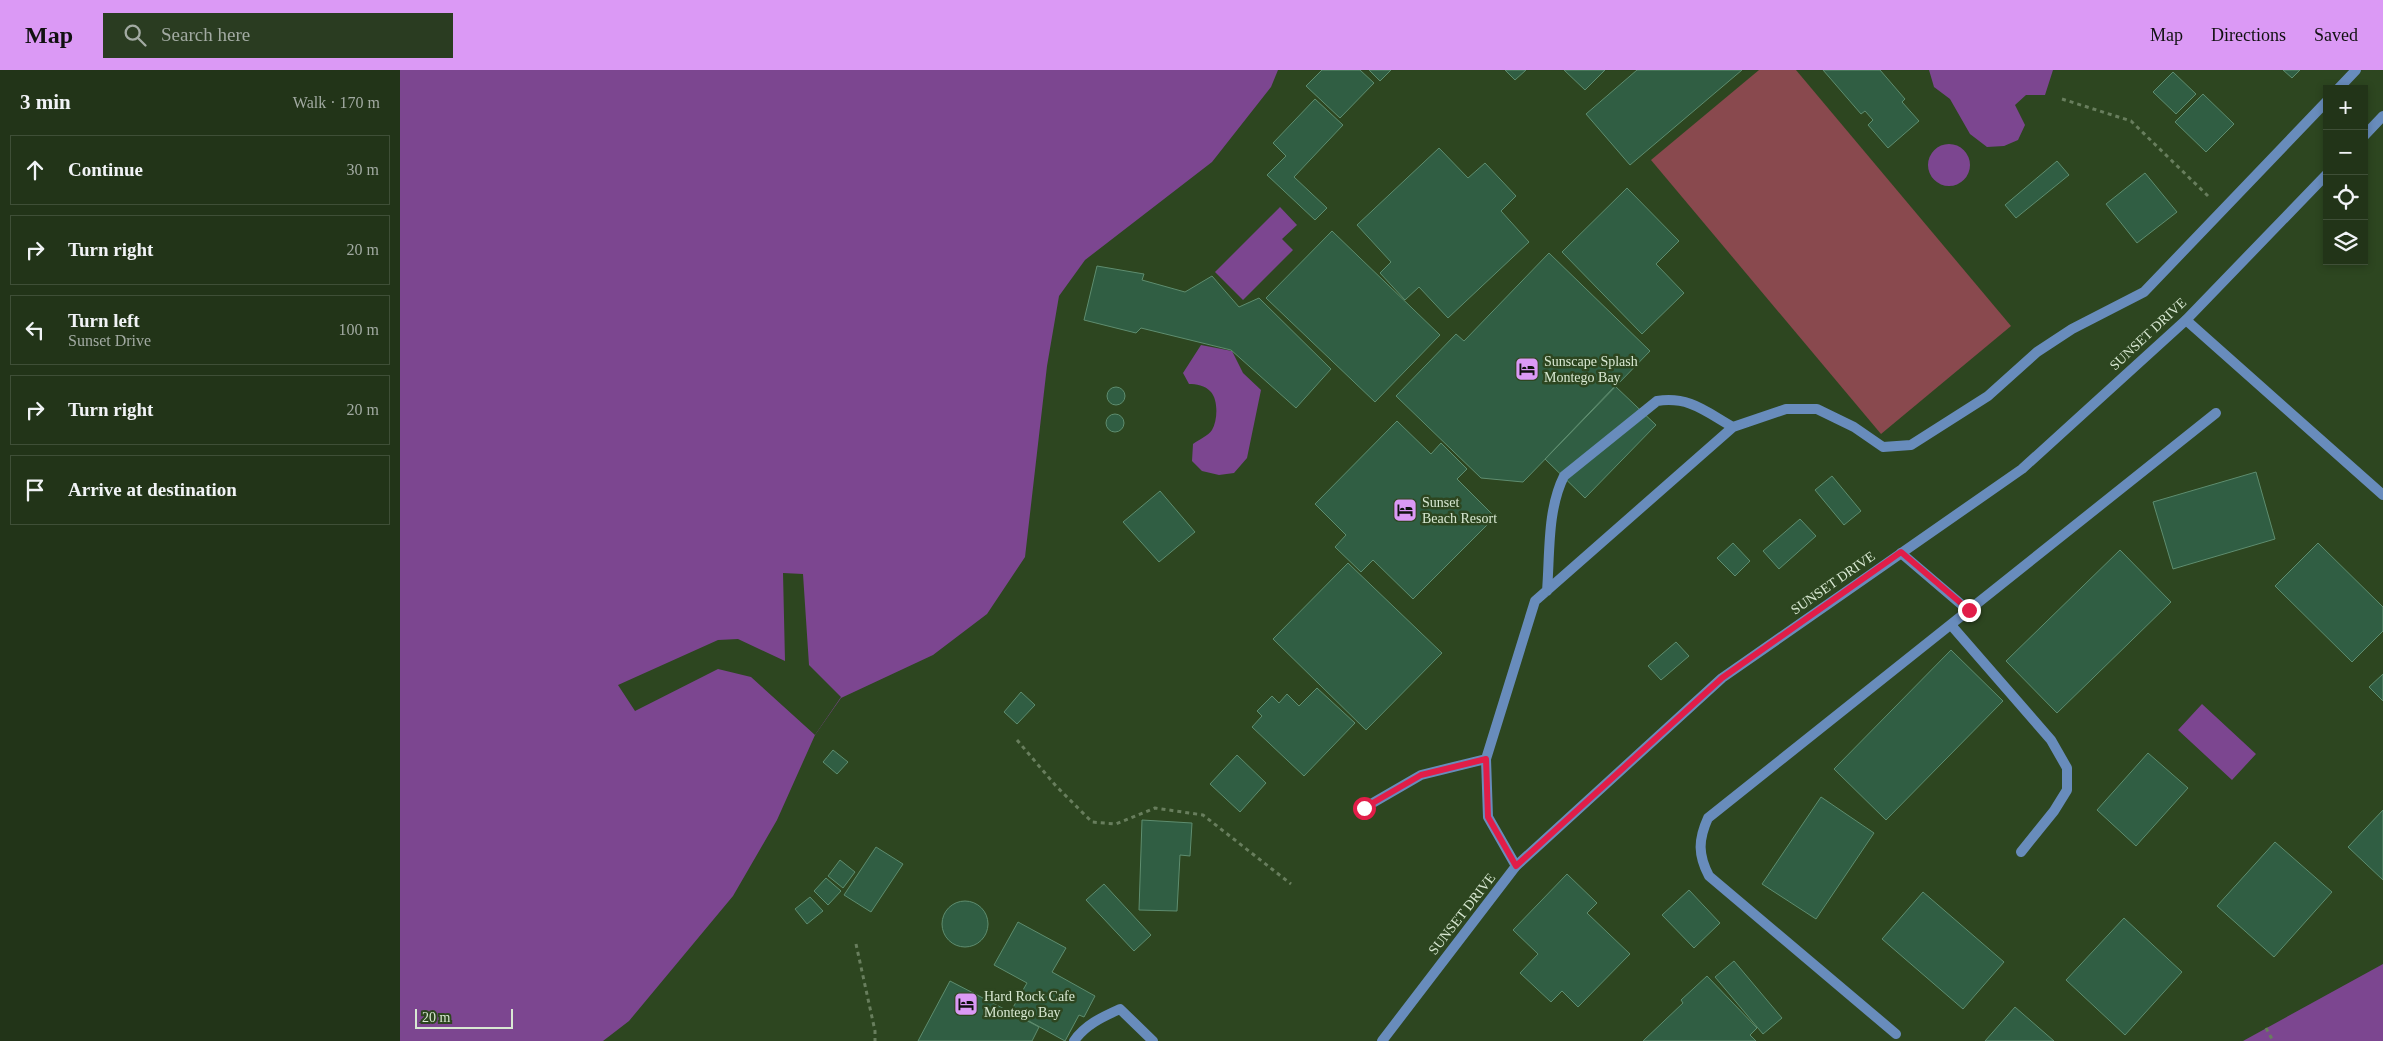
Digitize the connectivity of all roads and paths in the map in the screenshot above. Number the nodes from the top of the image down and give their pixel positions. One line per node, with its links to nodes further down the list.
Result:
1 (2356, 70): 2 (street)
2 (2342, 85)
3 (2062, 99): 8 (path)
4 (2323, 105): 8 (street)
5 (2383, 116): 6 (street)
6 (2368, 132)
7 (2326, 175): 9 (street, SUNSET DRIVE)
8 (2222, 210): 11 (street)
9 (2186, 320): 12 (street); 13 (street, SUNSET DRIVE)
10 (2216, 413): 15 (street)
11 (1733, 427): 14 (street); 14 (street)
12 (2383, 495)
13 (1901, 552): 15 (street); 21 (street, SUNSET DRIVE)
14 (1547, 591): 18 (street)
15 (1969, 610): 16 (street)
16 (1951, 625): 20 (street); 25 (street)
17 (1017, 740): 22 (path)
18 (1486, 759): 19 (street); 21 (street)
19 (1364, 808)
20 (2021, 852)
21 (1516, 866): 29 (street, SUNSET DRIVE)
22 (1291, 884)
23 (856, 944): 26 (path)
24 (2266, 1028): 30 (path)
25 (1896, 1034)
26 (875, 1041)
27 (1074, 1041): 28 (street)
28 (1154, 1041)
29 (1382, 1041)
30 (2273, 1041)

